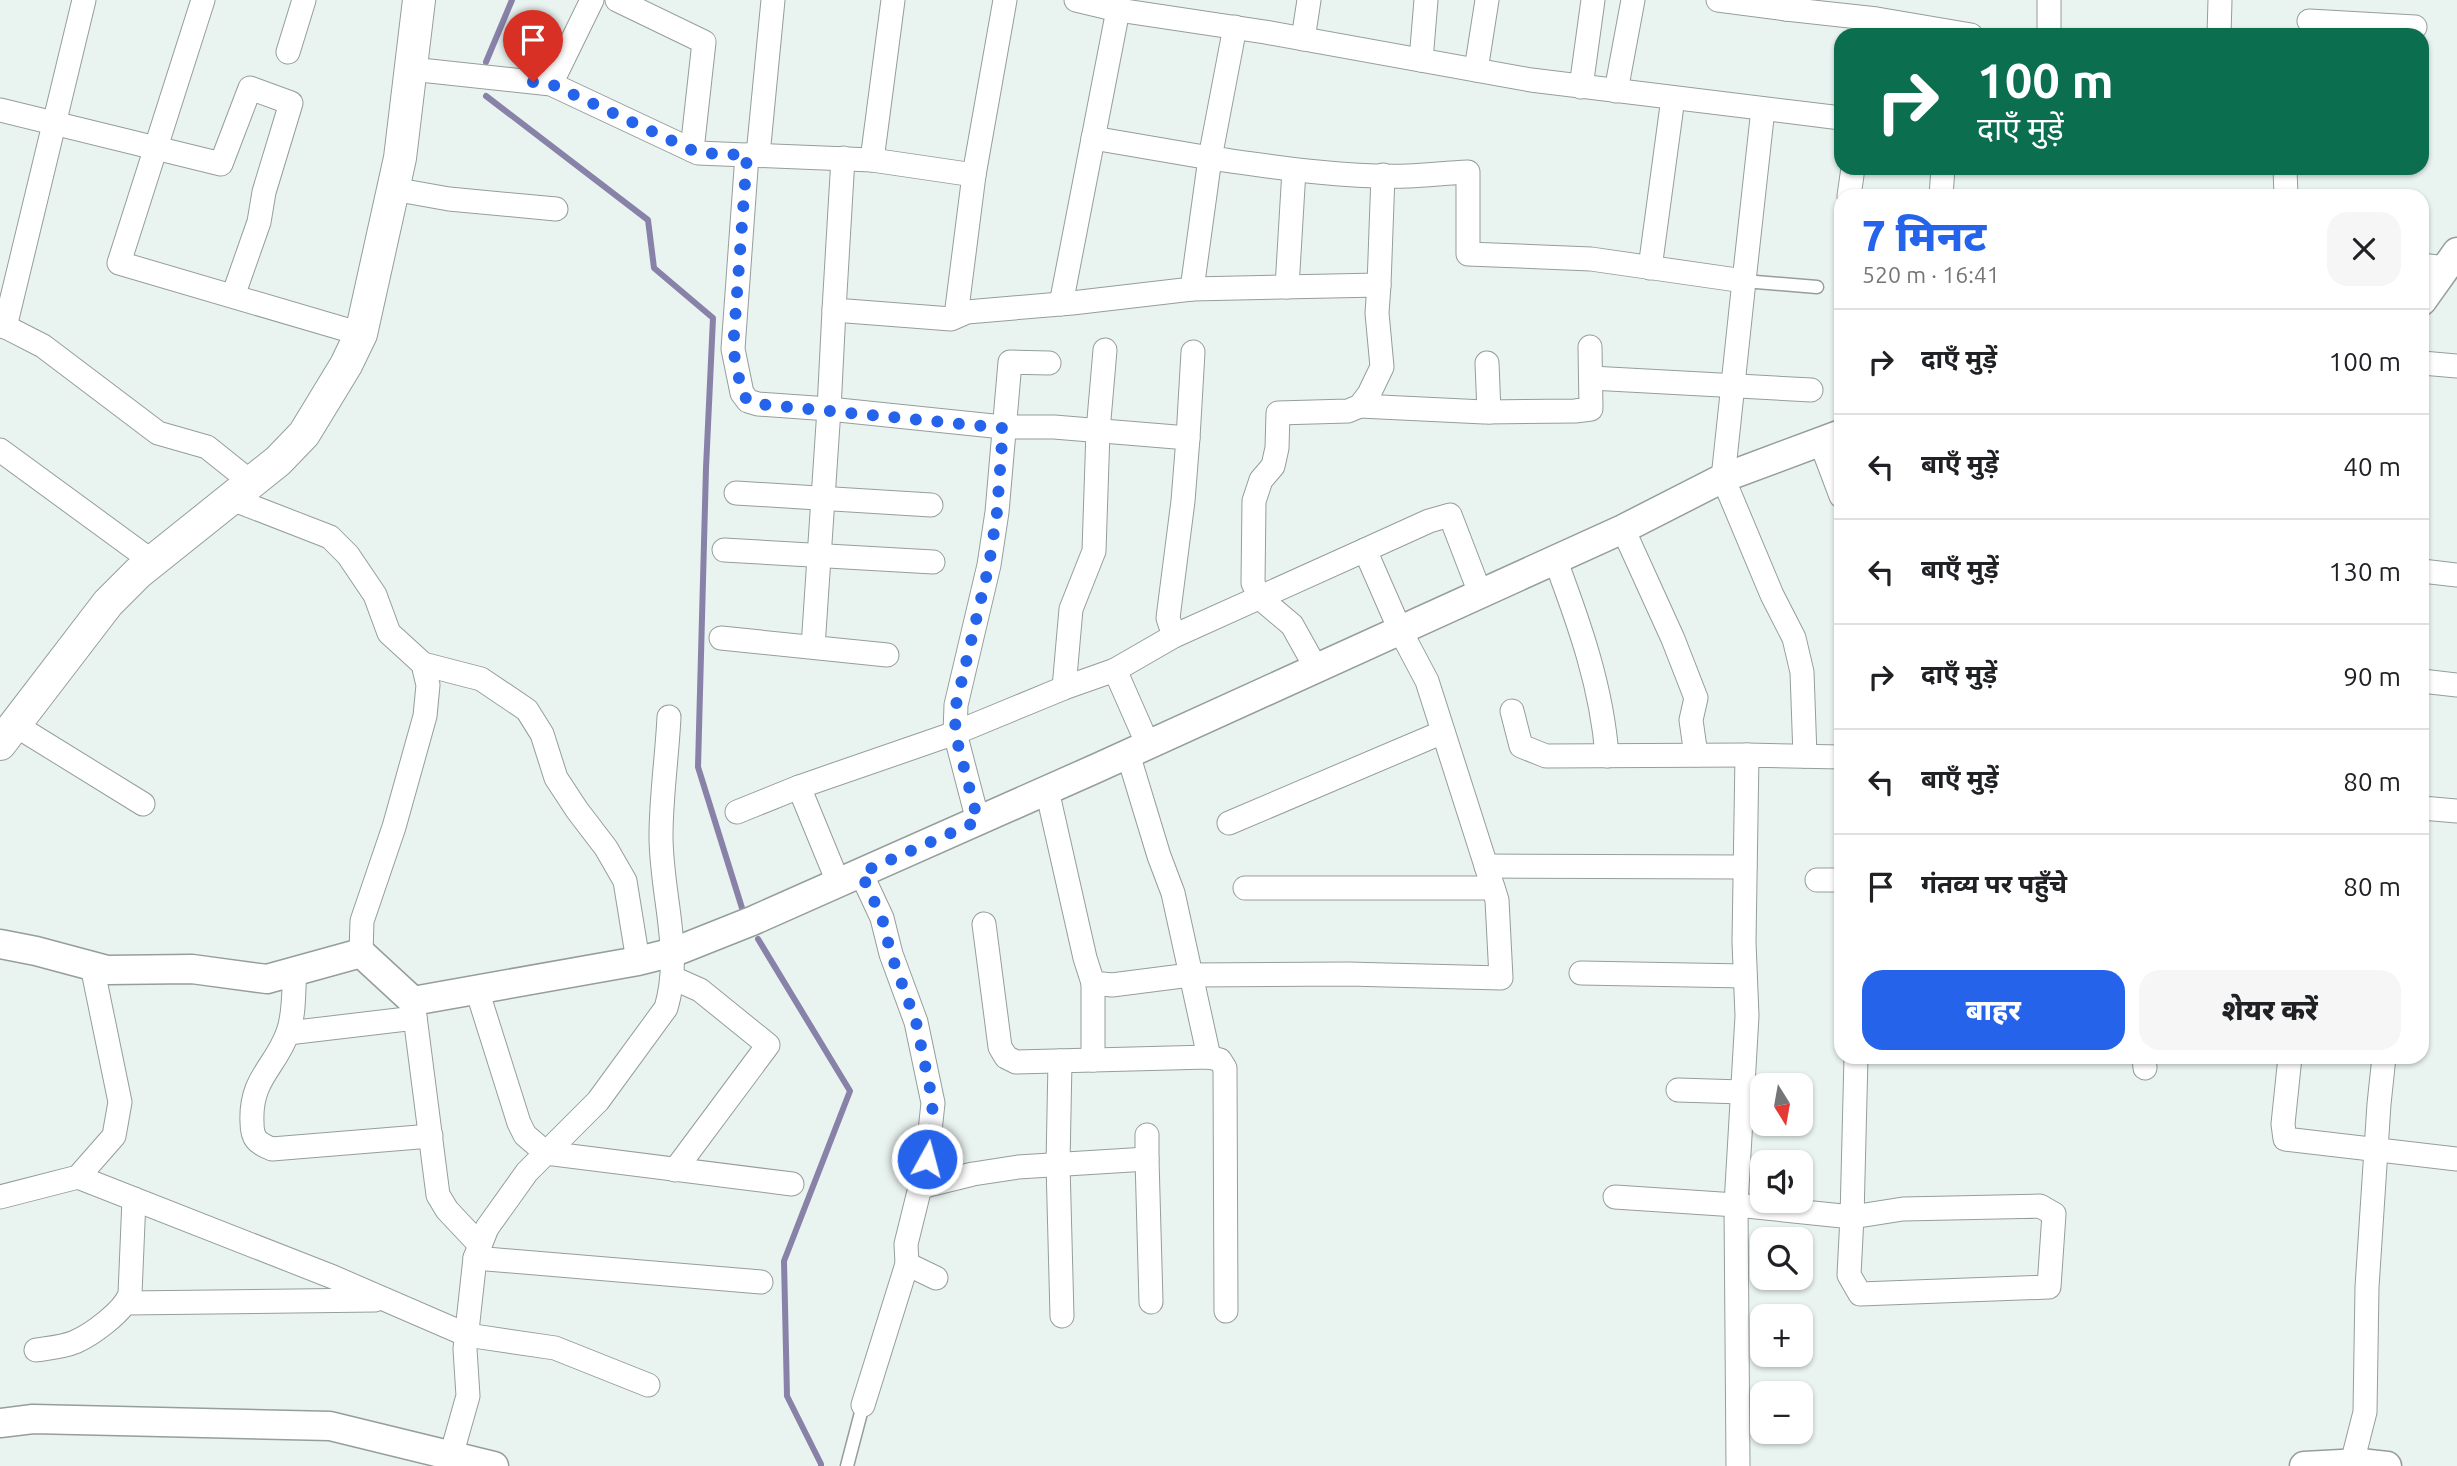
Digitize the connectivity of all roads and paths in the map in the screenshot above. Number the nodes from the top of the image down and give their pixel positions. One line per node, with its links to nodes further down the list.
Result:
1 (84, 0): 40 (street)
2 (203, 0): 42 (street)
3 (304, 0): 29 (street)
4 (419, 0): 31 (main road)
5 (592, 0): 33 (street)
6 (617, 0): 43 (street)
7 (773, 0): 44 (street)
8 (893, 0): 47 (street)
9 (1005, 0): 49 (street)
10 (1076, 0): 20 (street)
11 (1309, 0): 28 (street)
12 (1426, 0): 30 (street)
13 (1487, 0): 32 (street)
14 (1593, 0): 34 (street)
15 (1633, 0): 35 (street)
16 (1718, 0): 19 (street)
17 (2049, 0): 26 (street)
18 (2220, 0): 27 (street)
19 (1786, 5): 21 (street)
20 (1118, 10): 23 (street); 41 (street)
21 (1877, 18): 25 (street)
22 (2309, 18): 24 (street)
23 (1235, 27): 28 (street); 46 (street)
24 (2415, 27)
25 (1932, 28)
26 (2049, 28)
27 (2219, 28)
28 (1303, 39): 30 (street)
29 (288, 52)
30 (1421, 60): 32 (street)
31 (411, 69): 33 (street); 51 (main road)
32 (1476, 70): 34 (street)
33 (551, 84): 43 (street)
34 (1581, 87): 35 (street)
35 (1616, 91): 36 (street)
36 (1673, 98): 37 (street); 54 (street)
37 (1763, 109): 39 (street); 55 (street)
38 (0, 110): 40 (street)
39 (1834, 117)
40 (55, 124): 42 (street); 65 (street)
41 (1093, 138): 46 (street); 62 (street)
42 (157, 148): 61 (street); 61 (street)
43 (692, 150): 44 (street)
44 (753, 155): 45 (street); 78 (street)
45 (843, 158): 47 (street); 63 (street)
46 (1210, 158): 48 (street); 60 (street)
47 (872, 160): 49 (street)
48 (1294, 170): 50 (street); 57 (street)
49 (974, 175): 64 (street)
50 (1383, 175): 54 (street); 56 (street)
51 (393, 189): 52 (street); 66 (main road)
52 (556, 209)
53 (2441, 262): 59 (street)
54 (1650, 268): 55 (street)
55 (1744, 281): 58 (lane); 75 (street)
56 (1379, 285): 57 (street); 77 (street)
57 (1287, 287): 60 (street)
58 (1816, 287)
59 (2429, 287)
60 (1192, 289): 62 (street)
61 (233, 296): 66 (street)
62 (1061, 304): 64 (street)
63 (834, 310): 64 (street); 78 (street)
64 (956, 317)
65 (2, 325): 87 (street)
66 (361, 334): 87 (main road)
67 (1590, 347): 74 (street)
68 (1105, 350): 81 (street)
69 (1194, 352): 82 (street)
70 (1049, 363): 80 (street)
71 (1486, 363): 79 (street)
72 (2429, 364): 73 (street)
73 (2457, 366)
74 (1591, 378): 75 (street); 79 (street)
75 (1732, 387): 76 (street); 86 (street)
76 (1811, 390)
77 (1360, 406): 79 (street); 101 (street)
78 (829, 409): 80 (street); 89 (street)
79 (1489, 412)
80 (1003, 428): 81 (street); 116 (street)
81 (1098, 431): 82 (street); 112 (street)
82 (1188, 438): 103 (street)
83 (1831, 438): 85 (street); 86 (street)
84 (0, 450): 96 (street)
85 (1834, 455)
86 (1723, 478): 91 (street); 122 (street)
87 (242, 491): 96 (main road); 107 (street)
88 (736, 493): 89 (street)
89 (823, 499): 90 (street); 94 (street)
90 (932, 505)
91 (1623, 529): 95 (street); 119 (street)
92 (724, 550): 94 (street)
93 (1365, 550): 100 (street); 101 (street); 102 (street)
94 (819, 555): 97 (street); 105 (street)
95 (1555, 559): 100 (street); 121 (street)
96 (153, 562): 117 (main road)
97 (933, 562)
98 (2429, 572): 99 (street)
99 (2457, 575)
100 (1480, 593): 102 (street)
101 (1261, 598): 103 (street); 108 (street)
102 (1400, 629): 108 (street); 115 (street)
103 (1174, 636): 109 (street)
104 (721, 638): 105 (street)
105 (813, 648): 106 (street)
106 (887, 655)
107 (423, 664): 141 (street); 142 (street)
108 (1316, 668): 118 (street)
109 (1115, 670): 112 (street); 118 (street)
110 (2429, 682): 111 (street)
111 (2457, 685)
112 (1064, 688): 116 (street)
113 (1512, 710): 121 (street)
114 (669, 718): 143 (street)
115 (1443, 732): 131 (street); 132 (street)
116 (955, 733): 124 (street); 130 (street)
117 (7, 734): 126 (street)
118 (1138, 750): 125 (street); 147 (street)
119 (1696, 755): 120 (street); 121 (street)
120 (1747, 755): 122 (street); 133 (street)
121 (1607, 756)
122 (1805, 756): 123 (street)
123 (1834, 757)
124 (799, 787): 129 (street); 134 (street)
125 (1046, 790): 130 (street); 149 (street)
126 (144, 804)
127 (2429, 809): 128 (street)
128 (2457, 811)
129 (737, 812)
130 (978, 821): 134 (street)
131 (1229, 823)
132 (1486, 866): 133 (street); 138 (street)
133 (1745, 867): 148 (street)
134 (850, 878): 143 (street); 171 (street)
135 (1816, 880): 136 (street)
136 (1834, 880)
137 (1245, 888): 138 (street)
138 (1493, 888): 147 (street)
139 (984, 924): 155 (street)
140 (0, 944): 144 (street)
141 (361, 953): 145 (street); 151 (street)
142 (638, 961): 143 (street); 150 (street)
143 (673, 965): 164 (street); 168 (street)
144 (92, 967): 145 (street); 169 (street)
145 (295, 971): 152 (street)
146 (1581, 973): 148 (street)
147 (1190, 975): 149 (street); 153 (street)
148 (1745, 976): 160 (street)
149 (1093, 983): 154 (street)
150 (477, 990): 151 (street); 164 (street)
151 (414, 1009): 152 (street); 162 (street)
152 (288, 1032): 162 (street)
153 (1209, 1057): 154 (street); 184 (street)
154 (1093, 1060): 155 (street)
155 (1060, 1061): 167 (street)
156 (1856, 1064): 176 (street)
157 (2289, 1064): 163 (street)
158 (2383, 1064): 163 (street)
159 (1678, 1090): 160 (street)
160 (1742, 1092): 175 (street)
161 (1147, 1135): 165 (street)
162 (431, 1136): 177 (street)
163 (2376, 1150): 166 (street); 193 (street)
164 (546, 1153): 168 (street); 177 (street)
165 (1147, 1158): 167 (street); 182 (street)
166 (2457, 1159)
167 (1058, 1164): 171 (street); 185 (street)
168 (675, 1170): 170 (street)
169 (78, 1177): 173 (street); 174 (street)
170 (792, 1185)
171 (920, 1187): 178 (street)
172 (1615, 1197): 175 (street)
173 (0, 1198)
174 (134, 1199): 181 (street); 183 (street)
175 (1736, 1205): 176 (street); 196 (street)
176 (1852, 1217): 176 (street)
177 (477, 1252): 180 (street); 186 (street)
178 (907, 1264): 179 (street); 189 (street)
179 (936, 1278)
180 (761, 1282)
181 (385, 1300): 183 (street); 186 (street)
182 (1151, 1302)
183 (126, 1303): 187 (street)
184 (1226, 1311)
185 (1062, 1316)
186 (467, 1335): 188 (street); 191 (street)
187 (36, 1350)
188 (648, 1385)
189 (863, 1405): 195 (lane)
190 (0, 1423): 192 (street)
191 (452, 1456): 192 (street); 194 (street)
192 (423, 1457)
193 (2352, 1463): 197 (street); 198 (street)
194 (494, 1466)
195 (847, 1466)
196 (1738, 1466)
197 (2304, 1466)
198 (2387, 1466)

